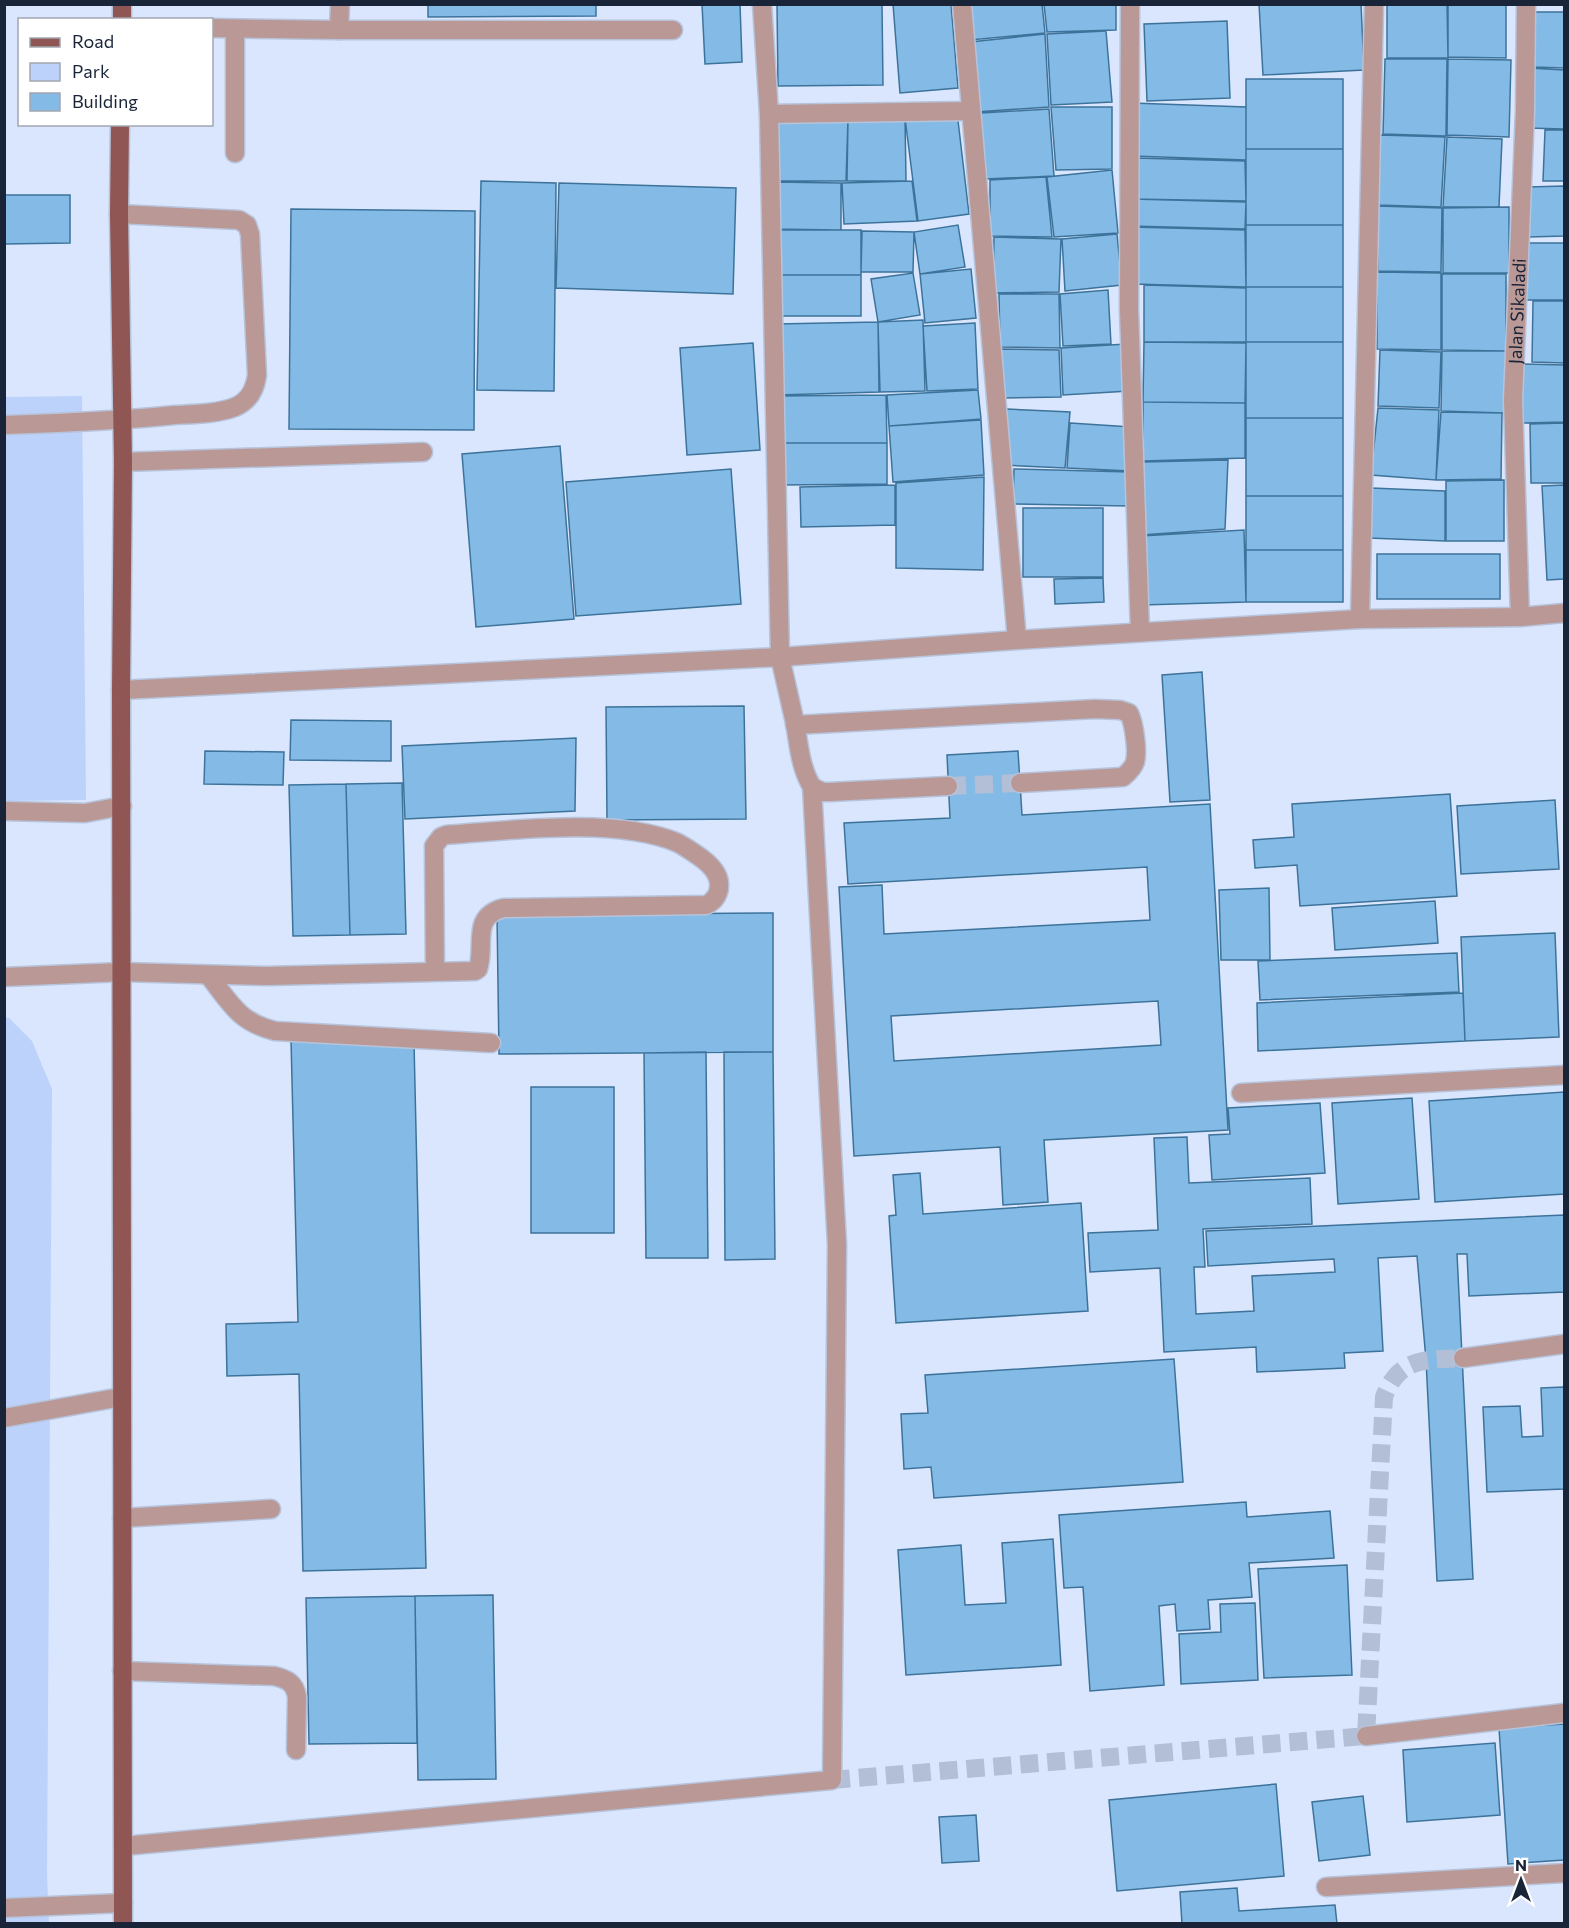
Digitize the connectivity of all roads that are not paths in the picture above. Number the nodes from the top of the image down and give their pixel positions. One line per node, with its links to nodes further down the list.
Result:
1 (340, 4): 9 (street)
2 (762, 4): 12 (street)
3 (962, 4): 11 (street)
4 (1130, 4): 23 (street)
5 (1374, 4): 22 (street)
6 (1526, 4): 21 (street, Jalan Sikaladi)
7 (213, 28): 8 (street)
8 (235, 30): 9 (street); 14 (street)
9 (339, 30): 10 (street)
10 (673, 30)
11 (971, 111): 12 (street); 24 (street)
12 (769, 114): 25 (street)
13 (120, 126): 15 (main road)
14 (235, 153)
15 (119, 214): 16 (main road); 16 (street)
16 (121, 420): 17 (street); 19 (main road)
17 (4, 425)
18 (423, 452): 19 (street)
19 (123, 462): 26 (main road)
20 (1564, 613): 21 (street)
21 (1520, 617): 22 (street)
22 (1360, 619): 23 (street)
23 (1140, 632): 24 (street)
24 (1017, 640): 25 (street)
25 (780, 657): 26 (street); 27 (street)
26 (121, 690): 31 (main road)
27 (795, 725): 28 (street); 30 (street)
28 (1020, 783)
29 (948, 786): 30 (street)
30 (812, 787): 50 (street)
31 (122, 806): 32 (street); 34 (main road)
32 (4, 811)
33 (435, 971): 33 (street); 35 (street)
34 (122, 972): 35 (street); 36 (street); 42 (main road)
35 (209, 976): 37 (street)
36 (4, 977)
37 (491, 1043)
38 (1564, 1075): 39 (street)
39 (1241, 1093)
40 (1564, 1344): 41 (street)
41 (1463, 1358)
42 (121, 1397): 43 (street); 45 (main road)
43 (4, 1418)
44 (271, 1509): 45 (street)
45 (122, 1518): 46 (main road)
46 (122, 1671): 49 (street); 50 (main road)
47 (1564, 1713): 48 (street)
48 (1366, 1736)
49 (296, 1750)
50 (124, 1846): 53 (main road)
51 (1564, 1873): 52 (street)
52 (1326, 1887)
53 (123, 1903): 54 (street); 55 (main road)
54 (4, 1908)
55 (123, 1923)

